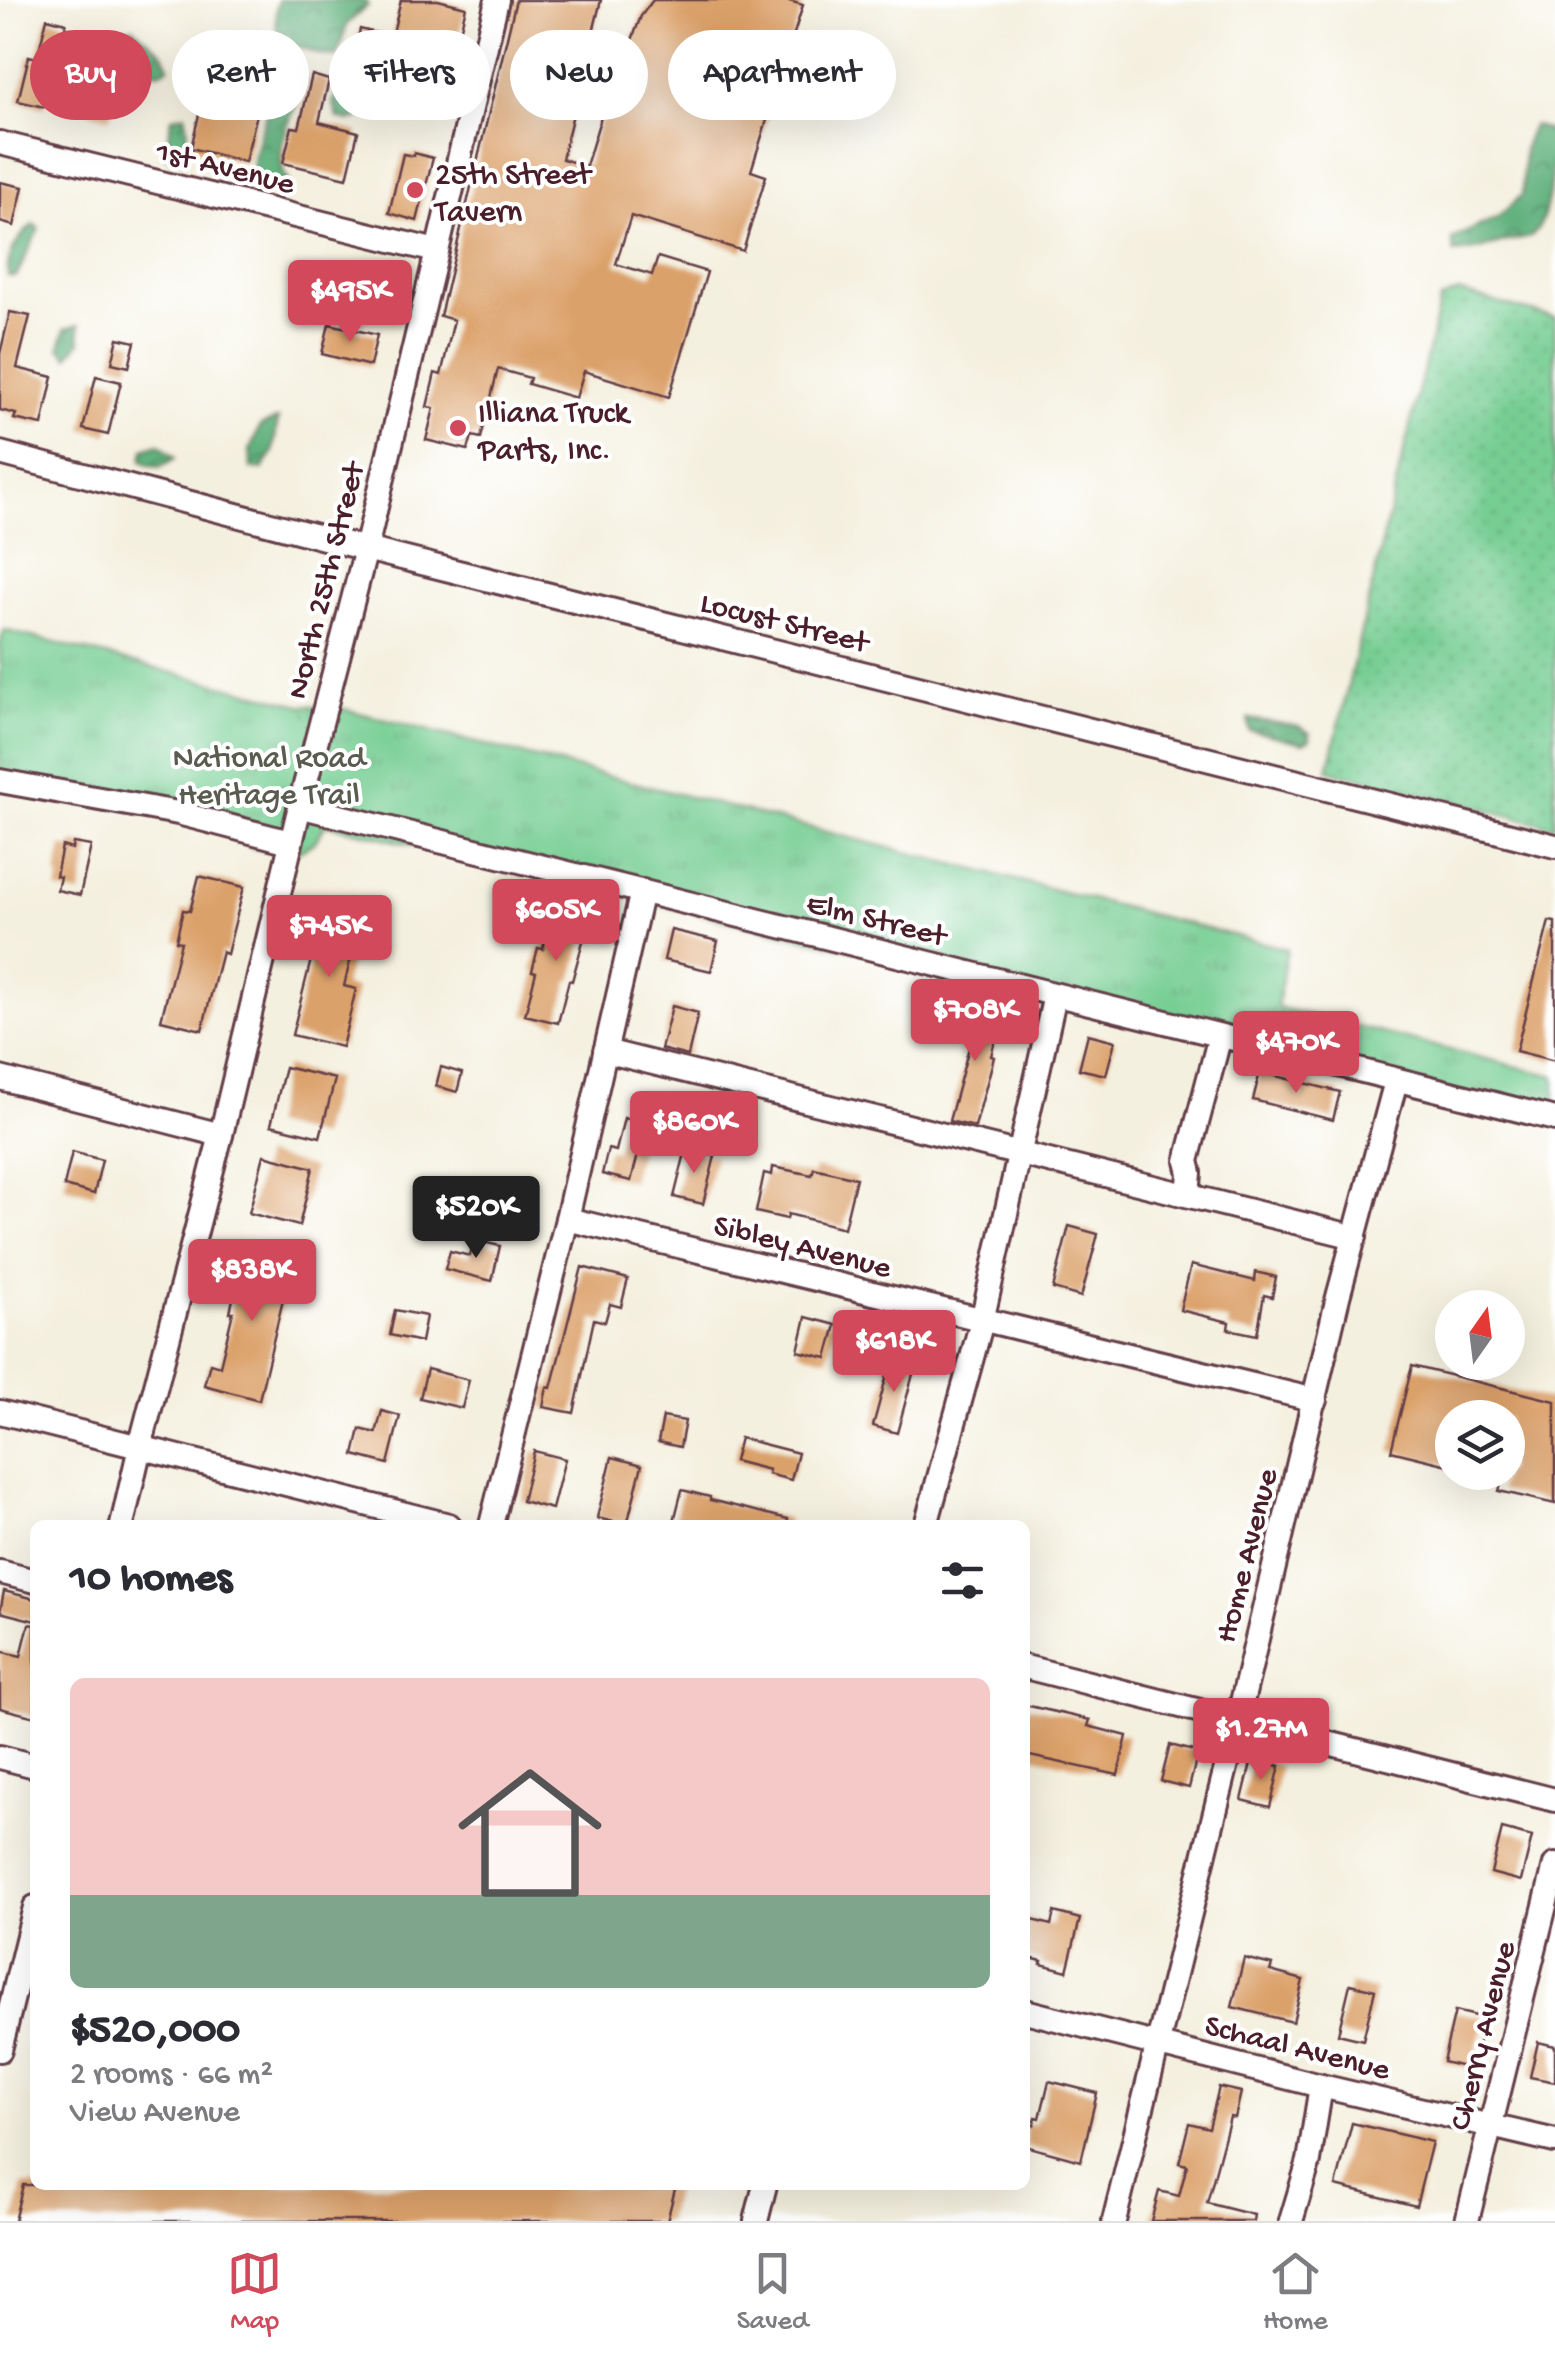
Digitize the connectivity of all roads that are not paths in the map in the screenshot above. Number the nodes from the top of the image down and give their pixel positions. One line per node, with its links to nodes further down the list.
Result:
1 (497, 0): 3 (street, North 25th Street)
2 (0, 143): 3 (street, 1st Avenue)
3 (436, 251): 5 (street, North 25th Street)
4 (0, 453): 5 (street, Locust Street)
5 (366, 548): 7 (street, North 25th Street); 9 (street, Locust Street)
6 (0, 781): 8 (street)
7 (300, 806): 8 (street, North 25th Street); 10 (street, Elm Street)
8 (290, 842): 17 (street, North 25th Street)
9 (1555, 846)
10 (642, 891): 11 (street, Elm Street); 13 (street)
11 (1056, 995): 12 (street, Elm Street); 18 (street)
12 (1220, 1036): 15 (street, Elm Street); 19 (street)
13 (605, 1051): 18 (street); 20 (street)
14 (0, 1078): 17 (street)
15 (1396, 1081): 16 (street, Elm Street); 21 (street, Home Avenue)
16 (1555, 1120)
17 (220, 1135): 25 (street, North 25th Street)
18 (1019, 1154): 19 (street); 22 (street)
19 (1188, 1195): 21 (street)
20 (567, 1219): 22 (street, Sibley Avenue); 28 (street)
21 (1355, 1237): 23 (street, Home Avenue)
22 (982, 1321): 23 (street, Sibley Avenue); 29 (street)
23 (1315, 1400): 33 (street, Home Avenue)
24 (0, 1412): 25 (street)
25 (140, 1447): 26 (street, North 25th Street); 27 (street)
26 (123, 1520)
27 (429, 1520)
28 (492, 1520)
29 (927, 1520)
30 (0, 1572): 31 (street)
31 (30, 1580)
32 (1030, 1668): 33 (street)
33 (1238, 1718): 36 (street); 40 (street, Home Avenue)
34 (0, 1757): 35 (street)
35 (30, 1765)
36 (1555, 1800)
37 (1555, 1865): 43 (street, Cherry Avenue)
38 (30, 1927): 41 (street)
39 (1030, 2012): 40 (street, Schaal Avenue)
40 (1157, 2044): 42 (street, Schaal Avenue); 47 (street, Home Avenue)
41 (0, 2050)
42 (1321, 2086): 43 (street, Schaal Avenue); 48 (street)
43 (1492, 2126): 44 (street, Schaal Avenue); 49 (street, Cherry Avenue)
44 (1555, 2141)
45 (764, 2190): 46 (street)
46 (756, 2221)
47 (1114, 2221)
48 (1290, 2221)
49 (1468, 2221)

